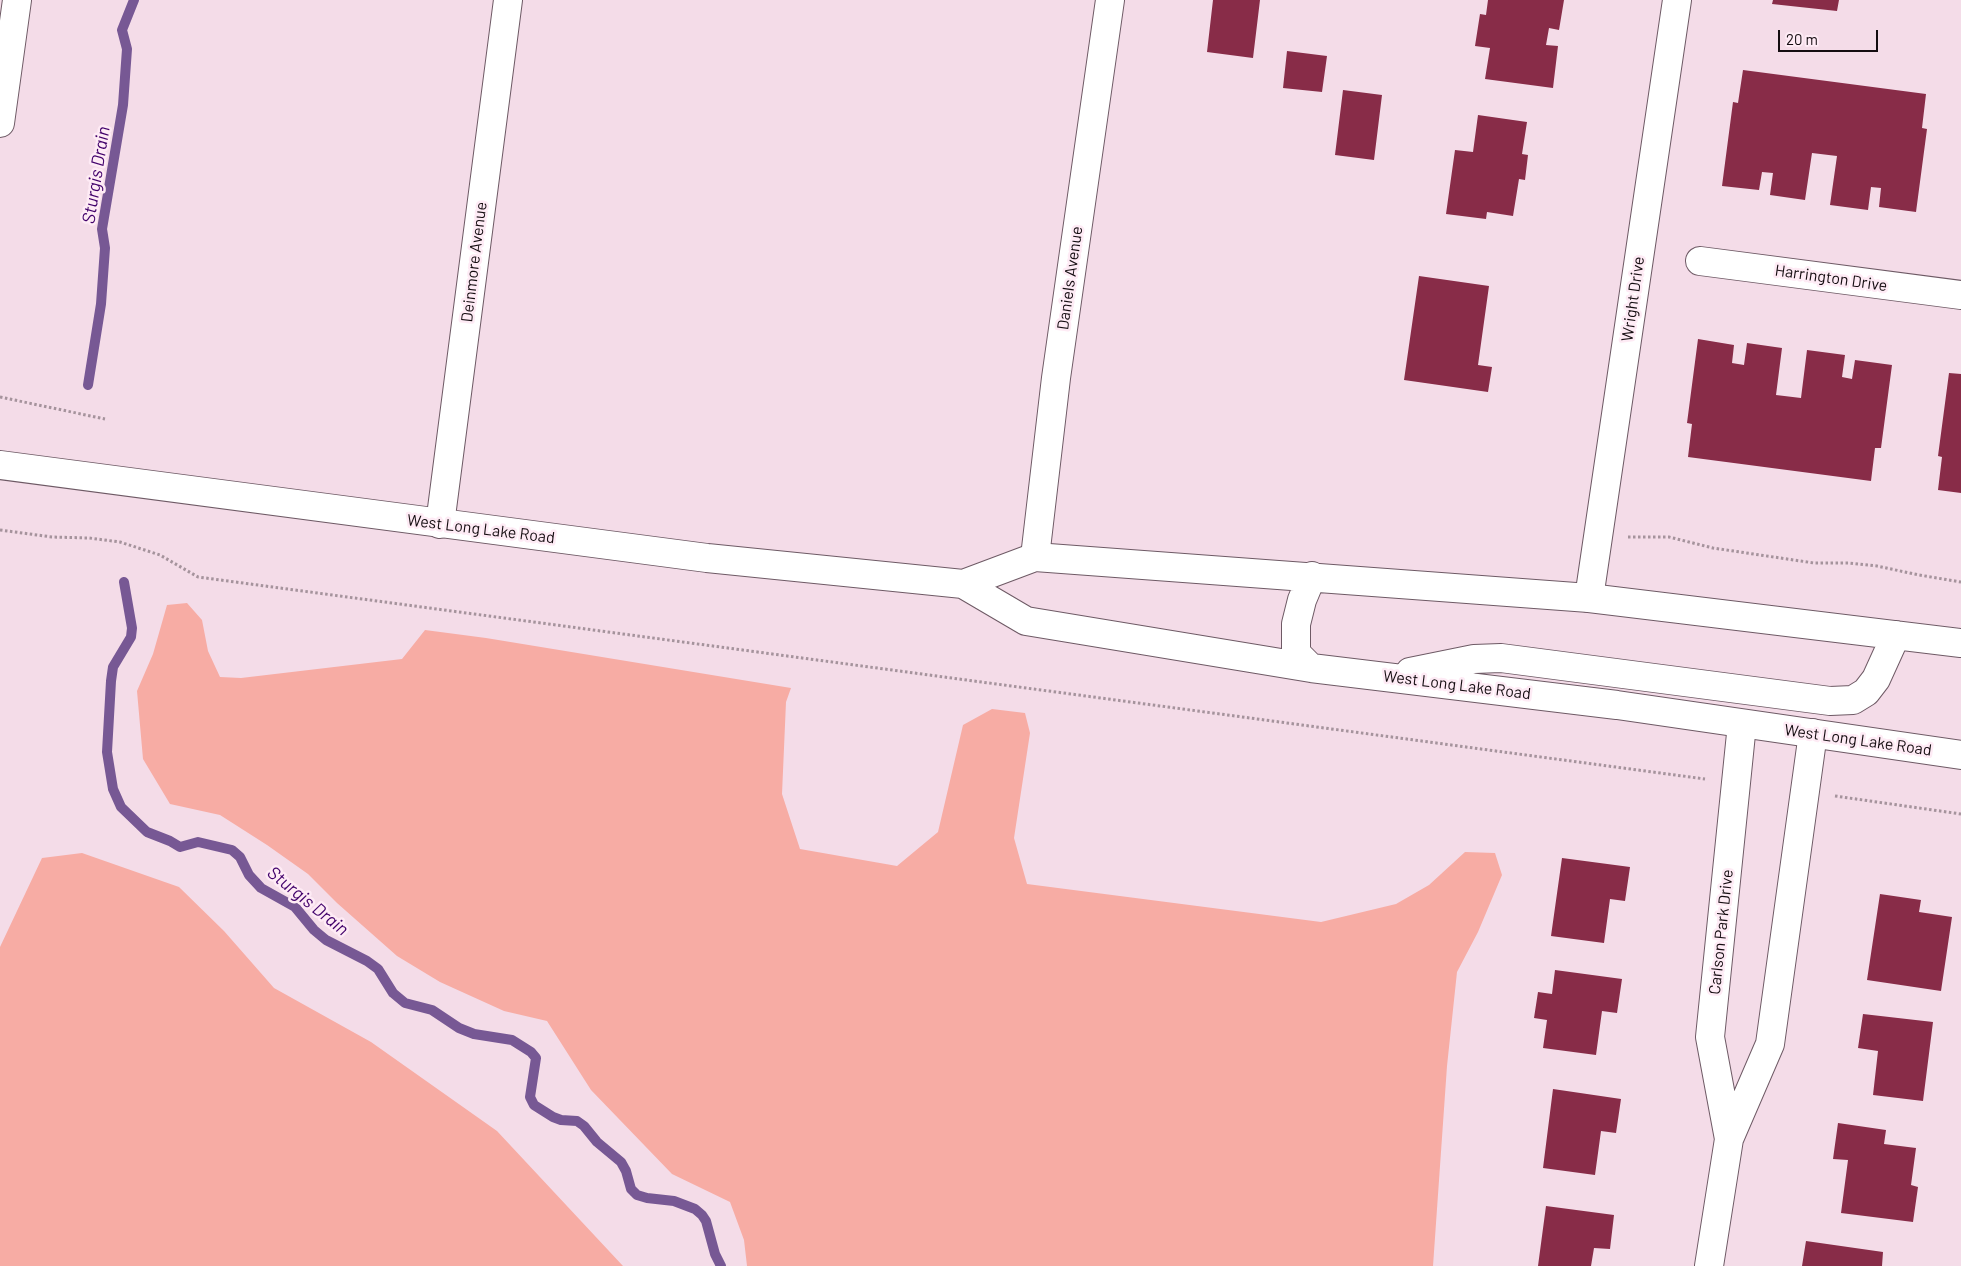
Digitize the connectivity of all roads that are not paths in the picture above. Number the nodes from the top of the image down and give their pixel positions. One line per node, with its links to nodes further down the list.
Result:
1 (17, 0): 5 (main road)
2 (508, 0): 9 (main road, Deinmore Avenue)
3 (1110, 0): 10 (main road, Daniels Avenue)
4 (1677, 0): 13 (main road, Wright Drive)
5 (0, 123)
6 (1700, 261): 7 (main road, Harrington Drive)
7 (1961, 295)
8 (0, 464): 9 (main road, West Long Lake Road)
9 (440, 524): 12 (main road, West Long Lake Road)
10 (1034, 557): 11 (main road, West Long Lake Road); 12 (main road, West Long Lake Road)
11 (1312, 576): 13 (main road, West Long Lake Road); 16 (main road)
12 (963, 584): 16 (main road, West Long Lake Road)
13 (1589, 598): 14 (main road, West Long Lake Road)
14 (1896, 635): 15 (main road, West Long Lake Road); 17 (main road)
15 (1961, 643)
16 (1311, 668): 17 (main road, West Long Lake Road)
17 (1384, 677): 18 (main road, West Long Lake Road)
18 (1742, 724): 19 (main road, West Long Lake Road); 21 (main road, Carlson Park Drive)
19 (1813, 733): 20 (main road, West Long Lake Road); 21 (main road, Carlson Park Drive)
20 (1961, 755)
21 (1729, 1139): 22 (main road, Carlson Park Drive)
22 (1709, 1266)

